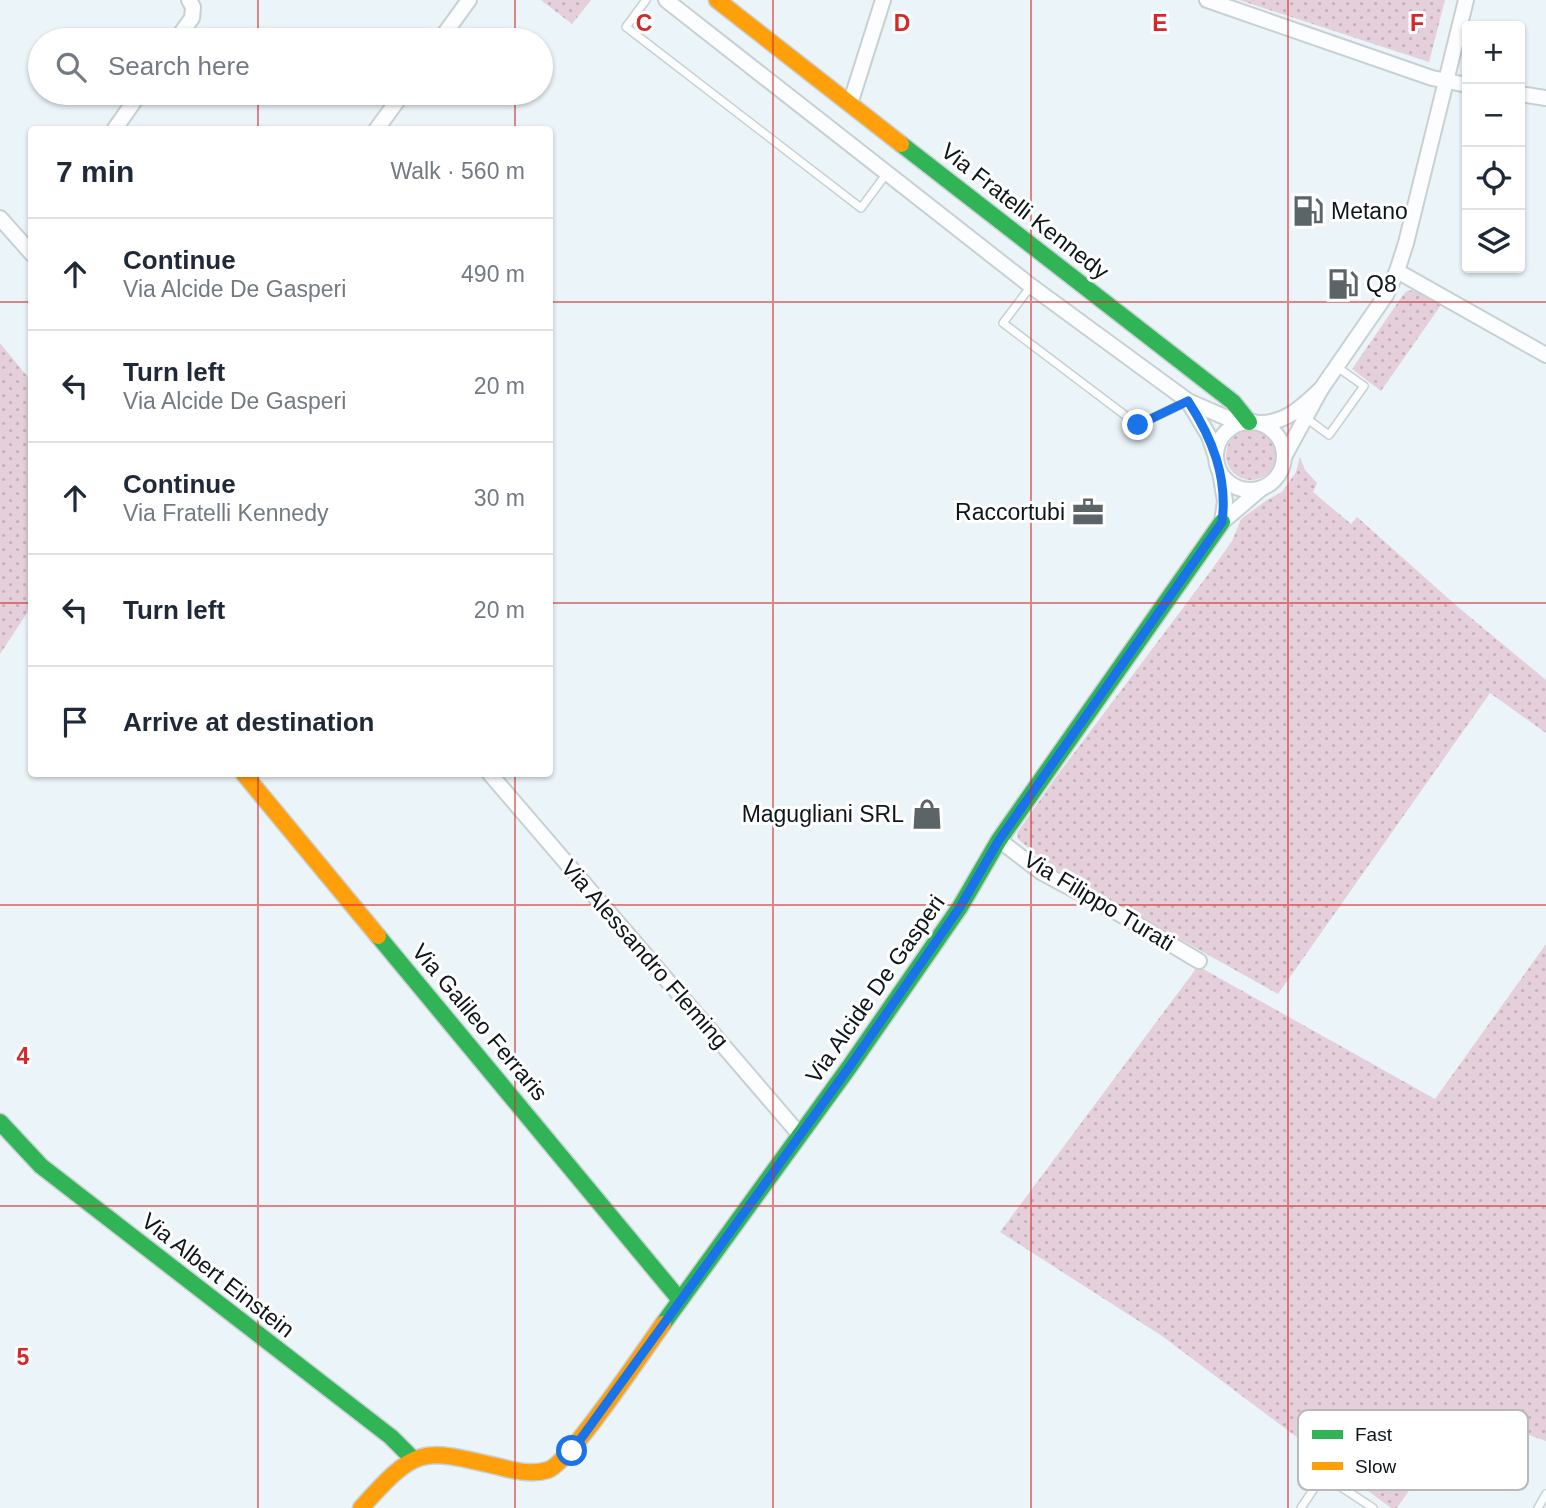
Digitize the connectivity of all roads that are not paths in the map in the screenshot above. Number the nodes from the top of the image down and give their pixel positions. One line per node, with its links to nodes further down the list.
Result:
1 (189, 0): 9 (street)
2 (469, 0): 10 (street)
3 (646, 0): 20 (lane)
4 (666, 0): 20 (street)
5 (717, 0): 15 (street, Via Fratelli Kennedy)
6 (883, 0): 15 (street)
7 (1207, 0): 11 (street)
8 (1466, 0): 11 (street)
9 (185, 28)
10 (449, 28)
11 (1445, 80): 12 (street); 23 (street)
12 (1463, 84)
13 (1525, 95): 14 (street)
14 (1546, 98)
15 (850, 104): 30 (street, Via Fratelli Kennedy)
16 (132, 105): 18 (street)
17 (394, 105): 19 (street)
18 (117, 126)
19 (379, 126)
20 (887, 173): 24 (street)
21 (0, 218): 22 (street)
22 (28, 245)
23 (1397, 271): 25 (street); 26 (street)
24 (1031, 286): 28 (street); 28 (lane)
25 (1546, 355)
26 (1338, 367): 27 (street); 29 (lane)
27 (1321, 389): 29 (street); 30 (street)
28 (1188, 401): 30 (street); 32 (street)
29 (1306, 418): 31 (street)
30 (1254, 422): 31 (street); 32 (street)
31 (1284, 457): 33 (street)
32 (1217, 462): 33 (street); 34 (street)
33 (1263, 488): 34 (street, Via Alcide De Gasperi)
34 (1222, 522): 37 (street, Via Alcide De Gasperi)
35 (246, 777): 41 (street, Via Galileo Ferraris)
36 (493, 777): 40 (street, Via Alessandro Fleming)
37 (999, 840): 38 (street, Via Filippo Turati); 40 (street, Via Alcide De Gasperi)
38 (1199, 961)
39 (0, 1122): 42 (street, Via Albert Einstein)
40 (800, 1135): 41 (street, Via Alcide De Gasperi)
41 (680, 1300): 42 (street, Via Alcide De Gasperi)
42 (413, 1459): 46 (street)
43 (1313, 1490): 47 (lane)
44 (1346, 1490): 48 (lane)
45 (1546, 1494): 49 (lane)
46 (361, 1508)
47 (1301, 1508)
48 (1373, 1508)
49 (1538, 1508)

